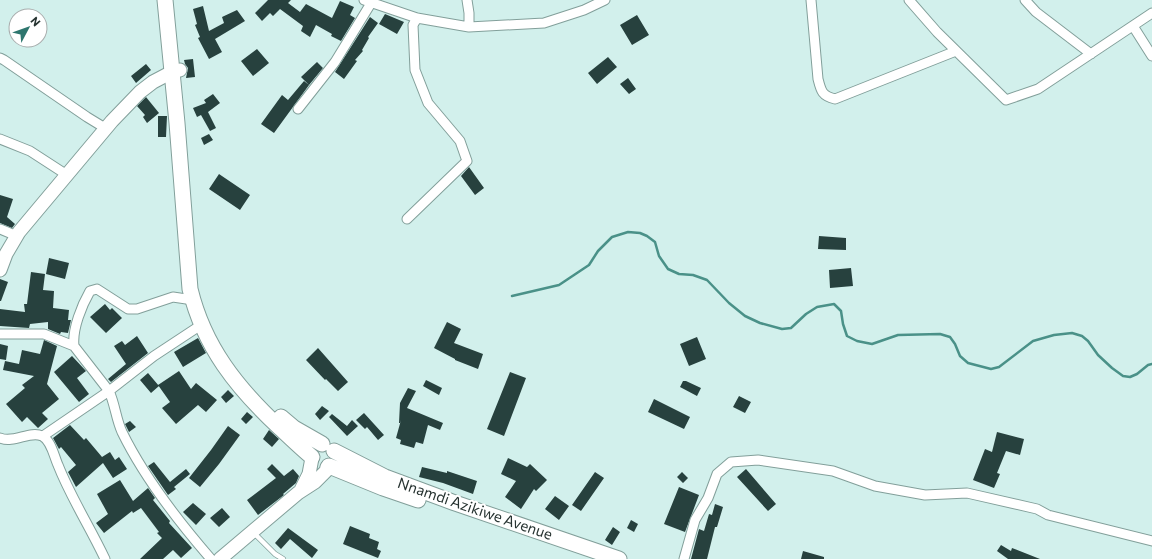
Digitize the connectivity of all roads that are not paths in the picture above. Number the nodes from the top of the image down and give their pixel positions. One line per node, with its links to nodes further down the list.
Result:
1 (165, 0): 17 (main road)
2 (173, 0): 17 (main road)
3 (467, 0): 12 (street)
4 (605, 0): 12 (street)
5 (811, 0): 13 (street)
6 (909, 0): 13 (street)
7 (1025, 0): 14 (street)
8 (370, 1): 10 (street); 18 (street)
9 (1152, 13): 11 (street)
10 (417, 18): 12 (street); 22 (street)
11 (1133, 26): 14 (street); 15 (street)
12 (469, 27)
13 (956, 51): 14 (street)
14 (1091, 54)
15 (1152, 56)
16 (0, 58): 19 (street)
17 (176, 71): 19 (street); 26 (main road); 33 (main road, Nnamdi Azikiwe Avenue)
18 (298, 109)
19 (105, 128): 21 (street)
20 (0, 139): 21 (street)
21 (67, 175): 24 (street)
22 (407, 219)
23 (0, 229): 24 (street)
24 (17, 236): 25 (street)
25 (0, 270)
26 (193, 300): 27 (main road); 29 (street)
27 (201, 325): 30 (street); 34 (main road)
28 (0, 334): 29 (street)
29 (74, 346): 30 (street)
30 (110, 391): 31 (street); 40 (street)
31 (43, 436): 32 (street); 39 (street)
32 (0, 438)
33 (328, 447): 34 (main road); 35 (main road); 44 (main road, Nnamdi Azikiwe Avenue)
34 (312, 458): 35 (main road); 36 (street)
35 (328, 466): 36 (street); 43 (main road, Nnamdi Azikiwe Avenue)
36 (298, 494): 37 (street)
37 (253, 532): 41 (street); 42 (lane)
38 (1152, 541): 45 (street)
39 (105, 559)
40 (211, 559)
41 (220, 559)
42 (283, 559)
43 (588, 559)
44 (619, 559)
45 (684, 559)

